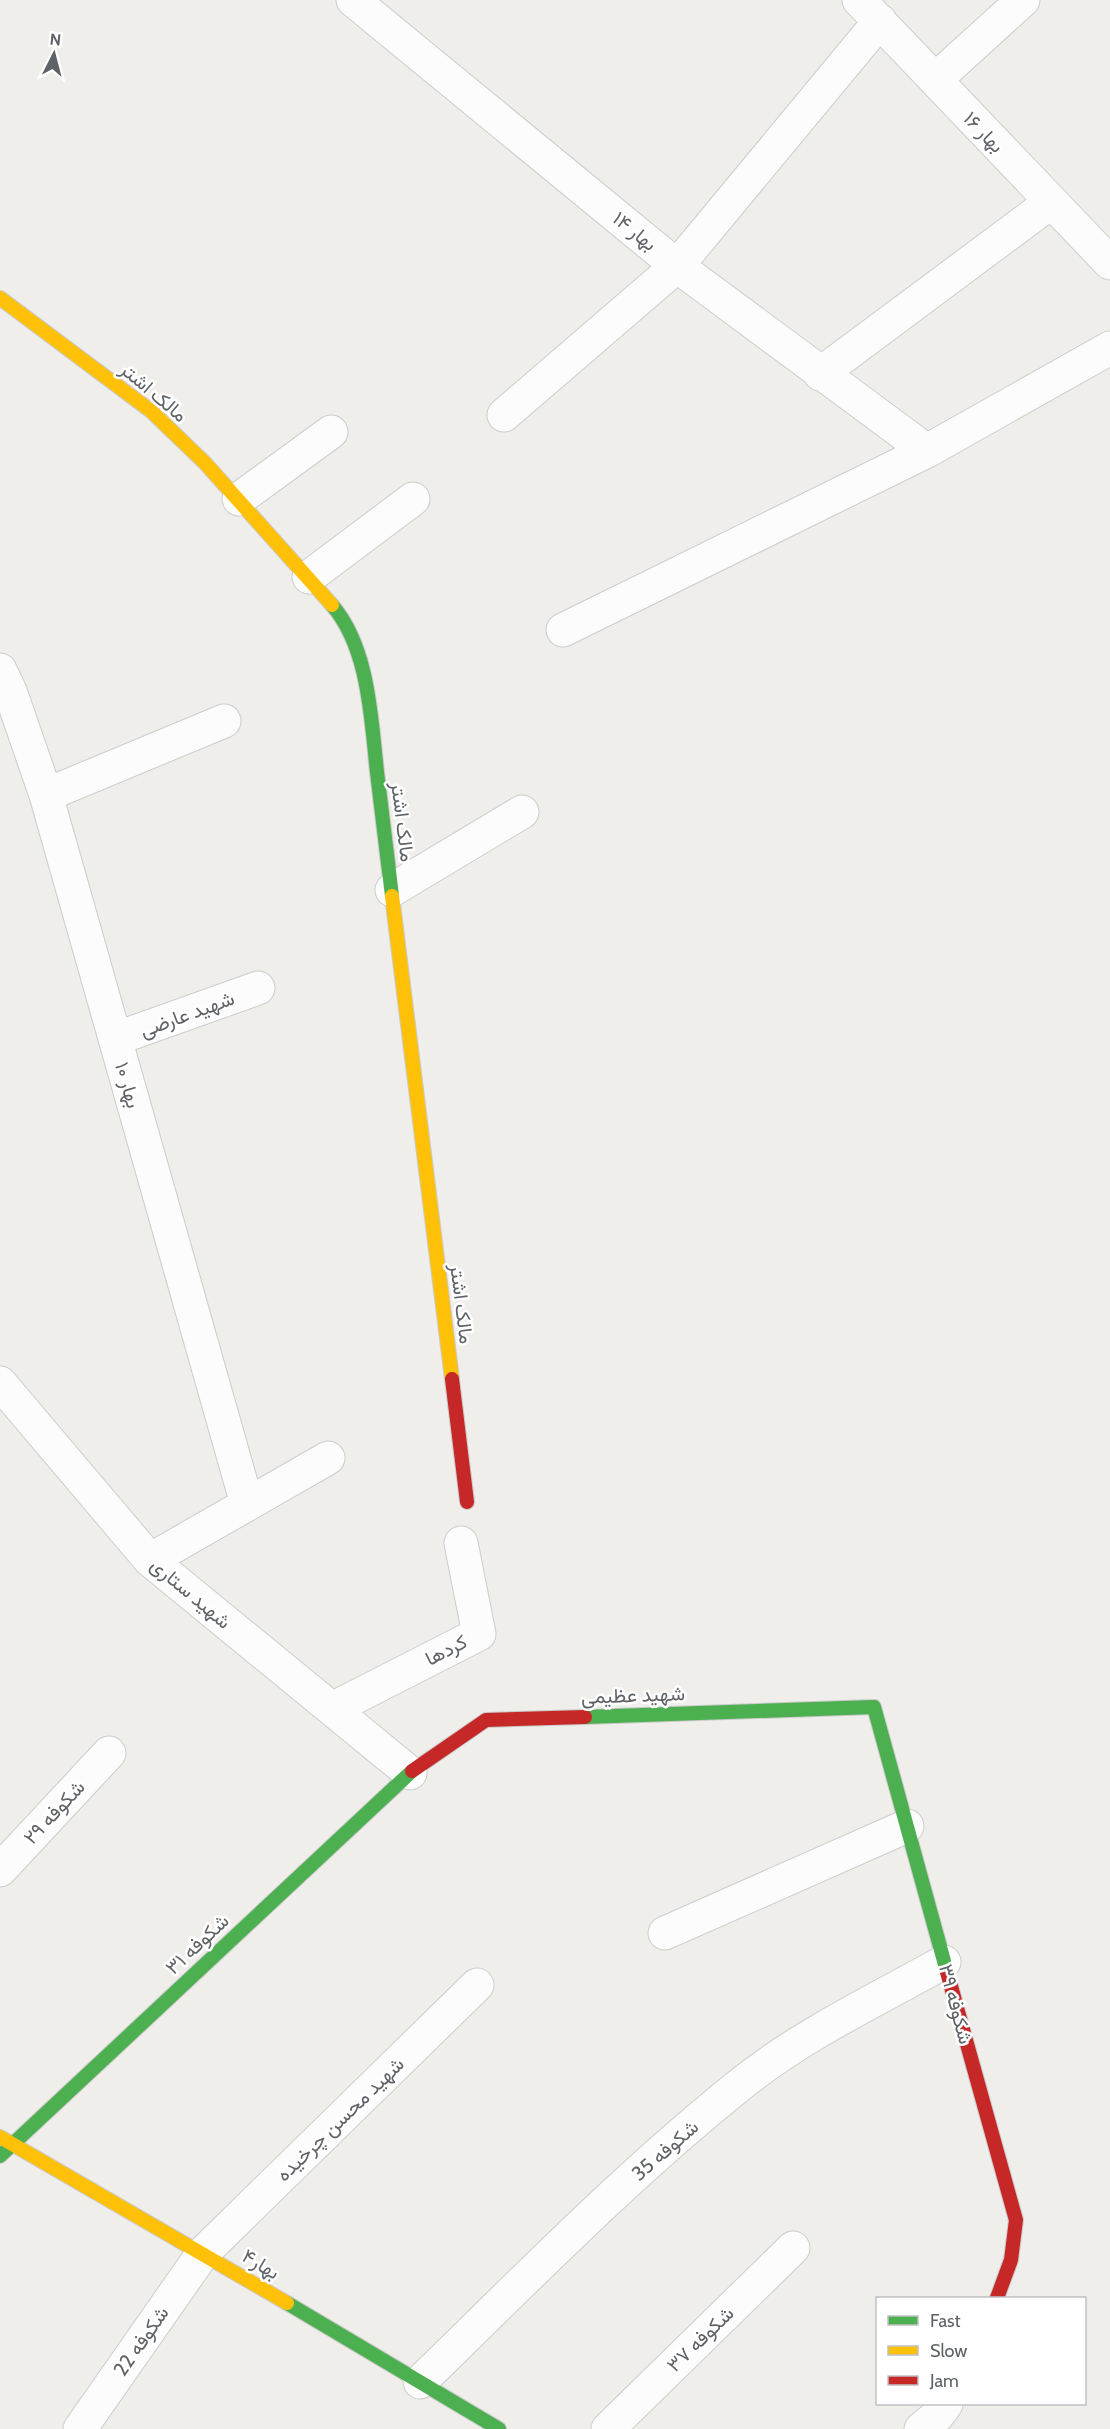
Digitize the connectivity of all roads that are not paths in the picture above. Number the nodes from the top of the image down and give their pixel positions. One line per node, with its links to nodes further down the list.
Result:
1 (353, 0): 7 (street, بهار ۱۴)
2 (1023, 0): 4 (street)
3 (869, 11): 4 (street, بهار ۱۶); 7 (street)
4 (935, 80): 5 (street, بهار ۱۶)
5 (1051, 202): 6 (street, بهار ۱۶); 10 (street)
6 (1110, 263)
7 (677, 266): 10 (street, بهار ۱۴); 11 (street)
8 (0, 298): 15 (street, مالک اشتر)
9 (1110, 348): 13 (street)
10 (820, 374): 13 (street, بهار ۱۴)
11 (504, 415)
12 (331, 432): 15 (street)
13 (927, 451): 17 (street)
14 (413, 498): 16 (street)
15 (238, 499): 16 (street, مالک اشتر)
16 (309, 577): 22 (street, مالک اشتر)
17 (563, 630)
18 (0, 670): 20 (street, بهار ۱۰)
19 (224, 721): 20 (street)
20 (46, 795): 24 (street, بهار ۱۰)
21 (522, 812): 22 (street)
22 (392, 890): 27 (street, مالک اشتر)
23 (258, 988): 24 (street, شهید عارضی)
24 (115, 1039): 28 (street, بهار ۱۰)
25 (0, 1383): 30 (street, شهید ستاری)
26 (328, 1458): 28 (street)
27 (467, 1502)
28 (247, 1504): 30 (street)
29 (461, 1543): 32 (street, کردها)
30 (150, 1560): 32 (street, شهید ستاری)
31 (874, 1707): 34 (street, شهید عظیمی); 35 (street, شکوفه ۳۹)
32 (332, 1709): 34 (street, شهید ستاری)
33 (109, 1754): 36 (street, شکوفه ۲۹)
34 (410, 1773): 40 (street, شکوفه ۳۱)
35 (907, 1826): 37 (street); 38 (street, شکوفه ۳۹)
36 (0, 1870)
37 (665, 1934)
38 (944, 1962): 44 (street, شکوفه ۳۹); 45 (street, شکوفه 35)
39 (477, 1985): 43 (street, شهید محسن چرخیده)
40 (5, 2140): 41 (street, شکوفه ۳۱); 43 (street, بهار۴)
41 (0, 2156)
42 (793, 2248): 49 (street, شکوفه ۳۷)
43 (203, 2253): 45 (street, بهار۴); 48 (street, شکوفه 22)
44 (997, 2297)
45 (420, 2382): 47 (street, بهار۴)
46 (945, 2405): 50 (street)
47 (485, 2426)
48 (80, 2429)
49 (608, 2429)
50 (921, 2429)

